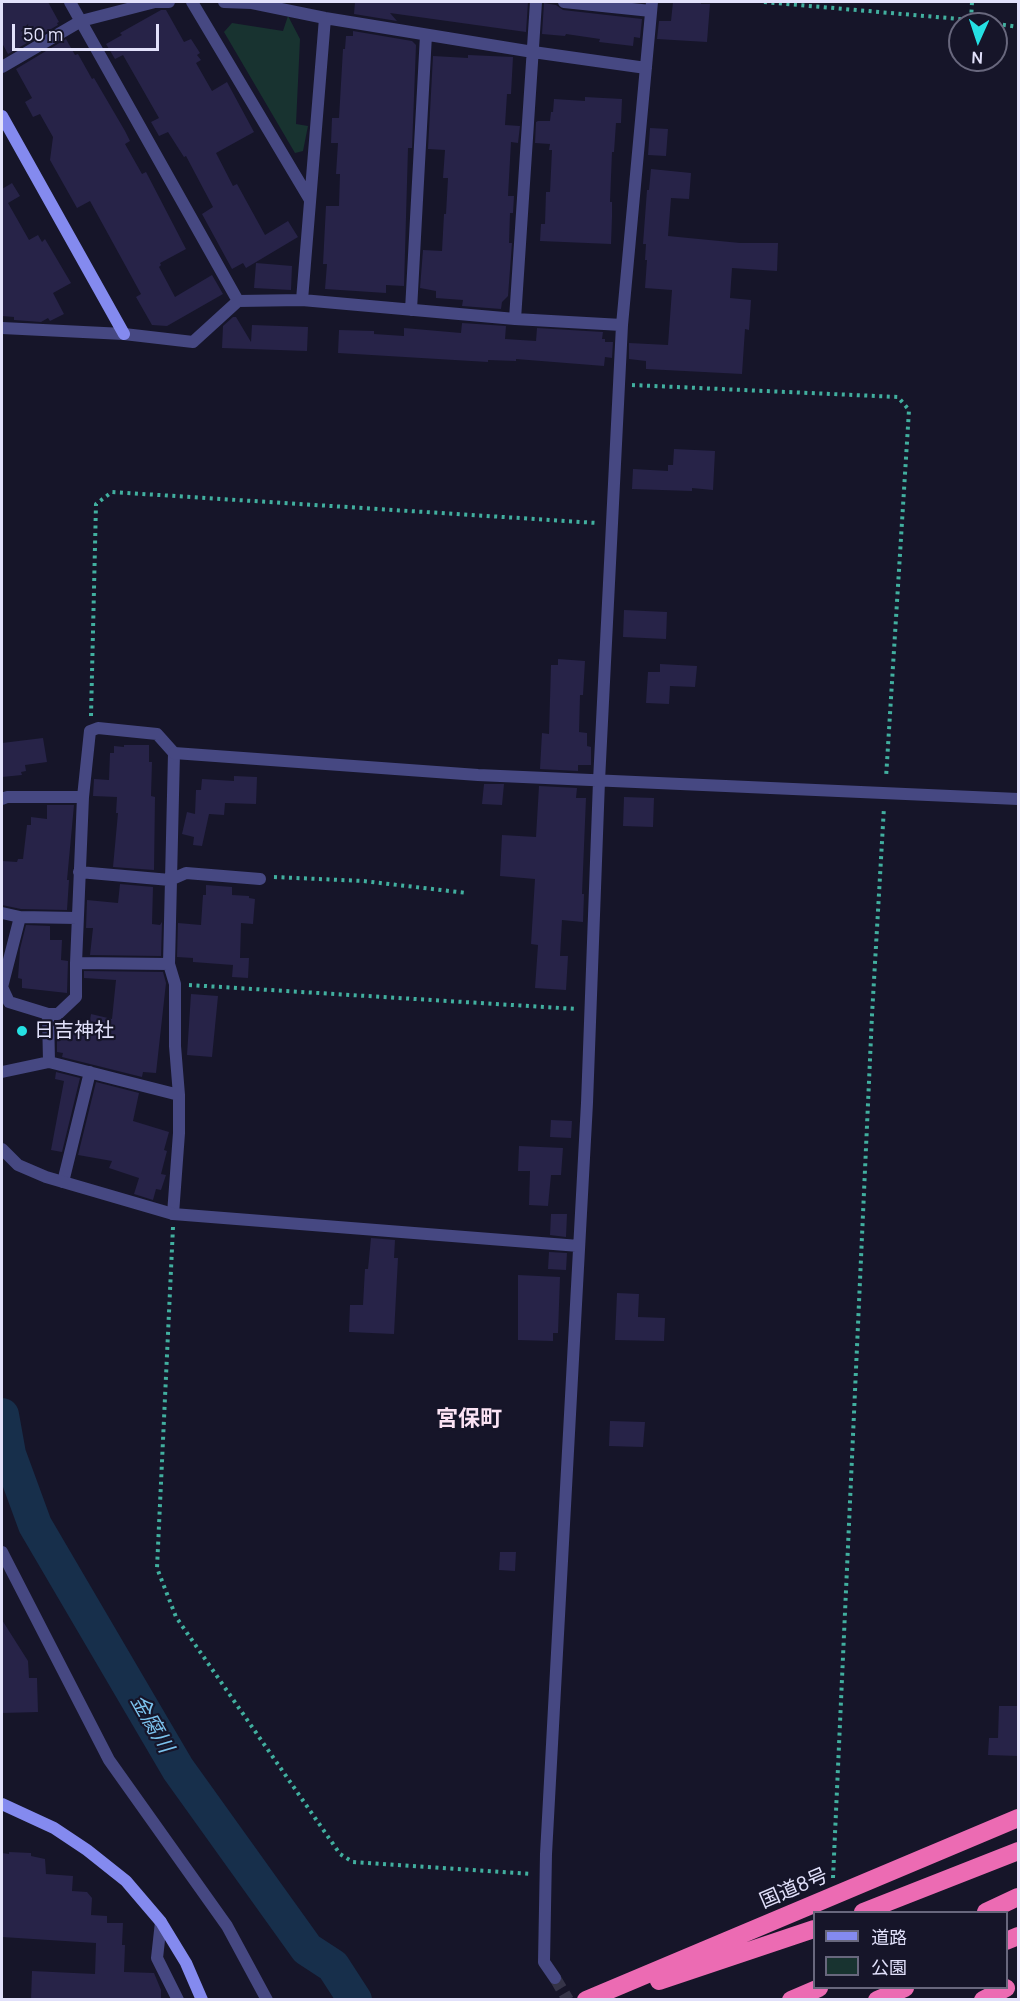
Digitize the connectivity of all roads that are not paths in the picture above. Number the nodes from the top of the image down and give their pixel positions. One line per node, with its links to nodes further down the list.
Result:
1 (70, 2): 10 (street)
2 (169, 2): 10 (street)
3 (192, 2): 16 (street)
4 (224, 2): 5 (street)
5 (252, 2): 9 (street)
6 (536, 2): 12 (street)
7 (564, 2): 8 (street)
8 (651, 6): 14 (street)
9 (325, 18): 11 (street); 16 (street)
10 (81, 21): 13 (street); 17 (street)
11 (426, 35): 12 (street); 19 (street)
12 (533, 52): 14 (street); 20 (street)
13 (2, 67)
14 (646, 68): 21 (street)
15 (2, 117): 23 (street)
16 (310, 200): 18 (street)
17 (238, 300): 18 (street); 23 (street)
18 (302, 300): 19 (street)
19 (411, 310): 20 (street)
20 (515, 319): 21 (street)
21 (622, 325): 25 (street)
22 (2, 328): 23 (street)
23 (124, 334)
24 (174, 753): 25 (street); 26 (street); 31 (street)
25 (599, 781): 28 (street); 45 (street)
26 (83, 797): 27 (street); 29 (street)
27 (2, 799)
28 (1018, 799)
29 (79, 872): 31 (street); 34 (street)
30 (260, 879): 31 (street)
31 (170, 880): 36 (street)
32 (2, 913): 33 (street)
33 (20, 917): 34 (street); 37 (street)
34 (78, 918): 35 (street)
35 (76, 963): 36 (street); 37 (street)
36 (169, 964): 41 (street)
37 (48, 1014): 38 (street)
38 (49, 1062): 39 (street); 40 (street)
39 (2, 1072)
40 (90, 1072): 41 (street); 43 (street)
41 (179, 1095): 44 (street)
42 (2, 1149): 43 (street)
43 (63, 1182): 44 (street)
44 (173, 1214): 45 (street)
45 (579, 1246): 55 (street)
46 (2, 1552): 61 (street)
47 (2, 1804): 53 (street)
48 (1018, 1818): 62 (highway, 国道8号)
49 (1018, 1851): 51 (highway)
50 (1018, 1897): 52 (highway)
51 (866, 1911)
52 (988, 1911)
53 (161, 1922): 59 (street); 60 (street)
54 (813, 1929): 63 (highway)
55 (555, 1978)
56 (817, 1989): 64 (highway)
57 (903, 1989): 65 (highway)
58 (1002, 1989): 66 (highway)
59 (178, 2000)
60 (202, 2000)
61 (267, 2000)
62 (586, 2000)
63 (603, 2000)
64 (791, 2000)
65 (877, 2000)
66 (983, 2000)

